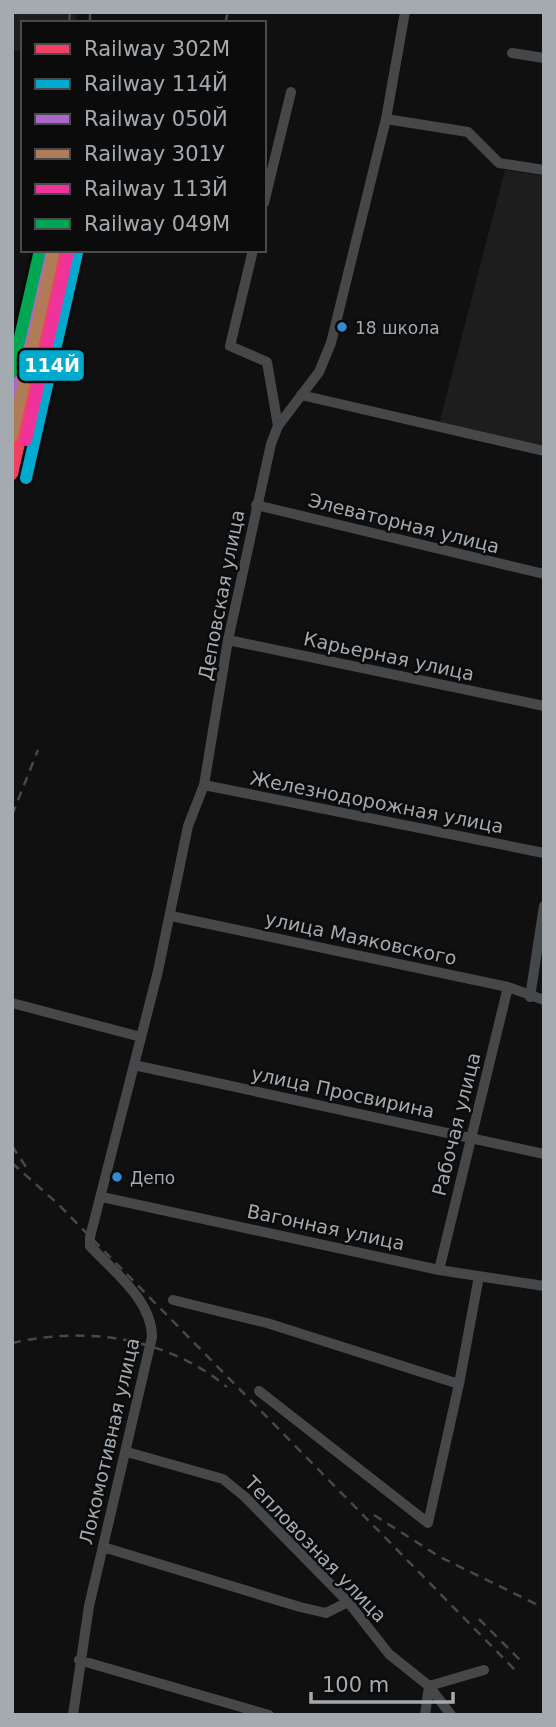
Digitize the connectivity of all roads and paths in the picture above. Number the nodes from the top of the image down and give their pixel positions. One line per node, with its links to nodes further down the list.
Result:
1 (405, 12): 5 (street, Деповская улица)
2 (512, 53): 3 (street)
3 (544, 58)
4 (291, 93): 7 (street)
5 (386, 119): 6 (street); 9 (street, Деповская улица)
6 (544, 170)
7 (266, 196)
8 (253, 252): 10 (street)
9 (301, 395): 10 (street, Деповская улица); 11 (street)
10 (278, 426): 12 (street, Деповская улица)
11 (544, 451)
12 (256, 505): 13 (street, Элеваторная улица); 14 (street, Деповская улица)
13 (544, 575)
14 (228, 640): 15 (street, Карьерная улица); 16 (street, Деповская улица)
15 (544, 706)
16 (204, 785): 17 (street, Железнодорожная улица); 19 (street, Деповская улица)
17 (544, 853)
18 (544, 906): 21 (street)
19 (170, 916): 20 (street, улица Маяковского); 24 (street, Деповская улица)
20 (508, 987): 21 (street, улица Маяковского); 26 (street, Рабочая улица)
21 (530, 996): 22 (street, улица Маяковского)
22 (544, 1000)
23 (12, 1003): 24 (street)
24 (141, 1037): 25 (street, Деповская улица)
25 (134, 1065): 26 (street, улица Просвирина); 28 (street, Деповская улица)
26 (469, 1137): 27 (street, улица Просвирина); 29 (street, Рабочая улица)
27 (544, 1154)
28 (102, 1197): 29 (street, Вагонная улица); 35 (street, Локомотивная улица)
29 (439, 1270): 30 (street, Вагонная улица)
30 (479, 1276): 31 (street, Вагонная улица); 33 (street)
31 (544, 1286)
32 (173, 1300): 33 (street)
33 (459, 1384): 34 (street)
34 (259, 1391)
35 (127, 1452): 36 (street, Локомотивная улица); 37 (street, Тепловозная улица)
36 (103, 1547): 37 (street); 38 (street, Локомотивная улица)
37 (348, 1602): 40 (street, Тепловозная улица)
38 (79, 1660): 41 (street, Локомотивная улица); 42 (street)
39 (484, 1670): 40 (street)
40 (429, 1686): 43 (street); 44 (street, Тепловозная улица)
41 (73, 1715)
42 (269, 1715)
43 (425, 1715)
44 (451, 1715)

